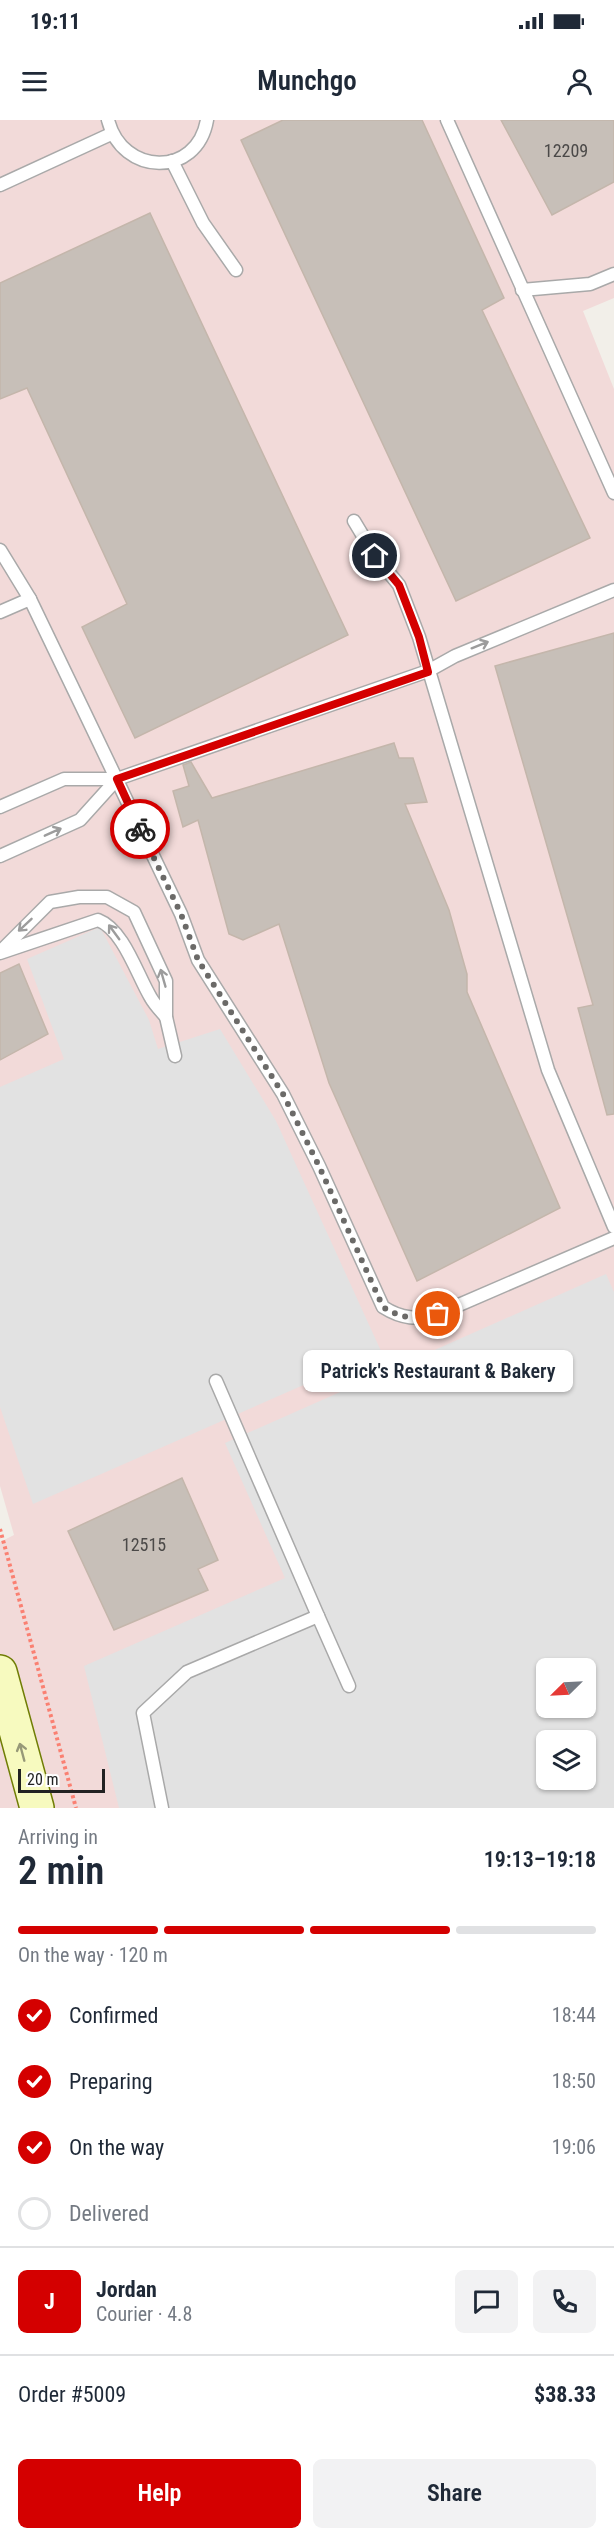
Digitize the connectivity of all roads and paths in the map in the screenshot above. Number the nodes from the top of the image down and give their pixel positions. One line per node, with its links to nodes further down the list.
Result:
1 (108, 120): 4 (lane)
2 (207, 120): 5 (lane)
3 (447, 120): 9 (lane)
4 (111, 134): 5 (lane); 6 (lane)
5 (172, 161): 7 (lane)
6 (0, 185)
7 (236, 270)
8 (614, 274): 9 (lane)
9 (522, 290): 10 (lane)
10 (614, 493)
11 (354, 521): 16 (lane)
12 (0, 550): 14 (lane)
13 (614, 590): 16 (lane, one-way to 13)
14 (30, 599): 15 (lane); 17 (lane)
15 (0, 612)
16 (428, 672): 17 (lane); 23 (lane)
17 (117, 779): 18 (lane); 19 (lane, one-way to 17); 24 (lane)
18 (0, 807)
19 (0, 856)
20 (0, 952): 21 (lane, one-way to 20); 21 (lane, one-way to 20)
21 (166, 1017): 22 (lane)
22 (175, 1056)
23 (614, 1227)
24 (614, 1238)
25 (216, 1381): 27 (lane)
26 (0, 1529): 31 (path)
27 (318, 1616): 29 (lane); 32 (lane)
28 (0, 1672): 30 (main road, one-way to 28)
29 (349, 1686)
30 (37, 1808)
31 (76, 1808)
32 (162, 1808)

